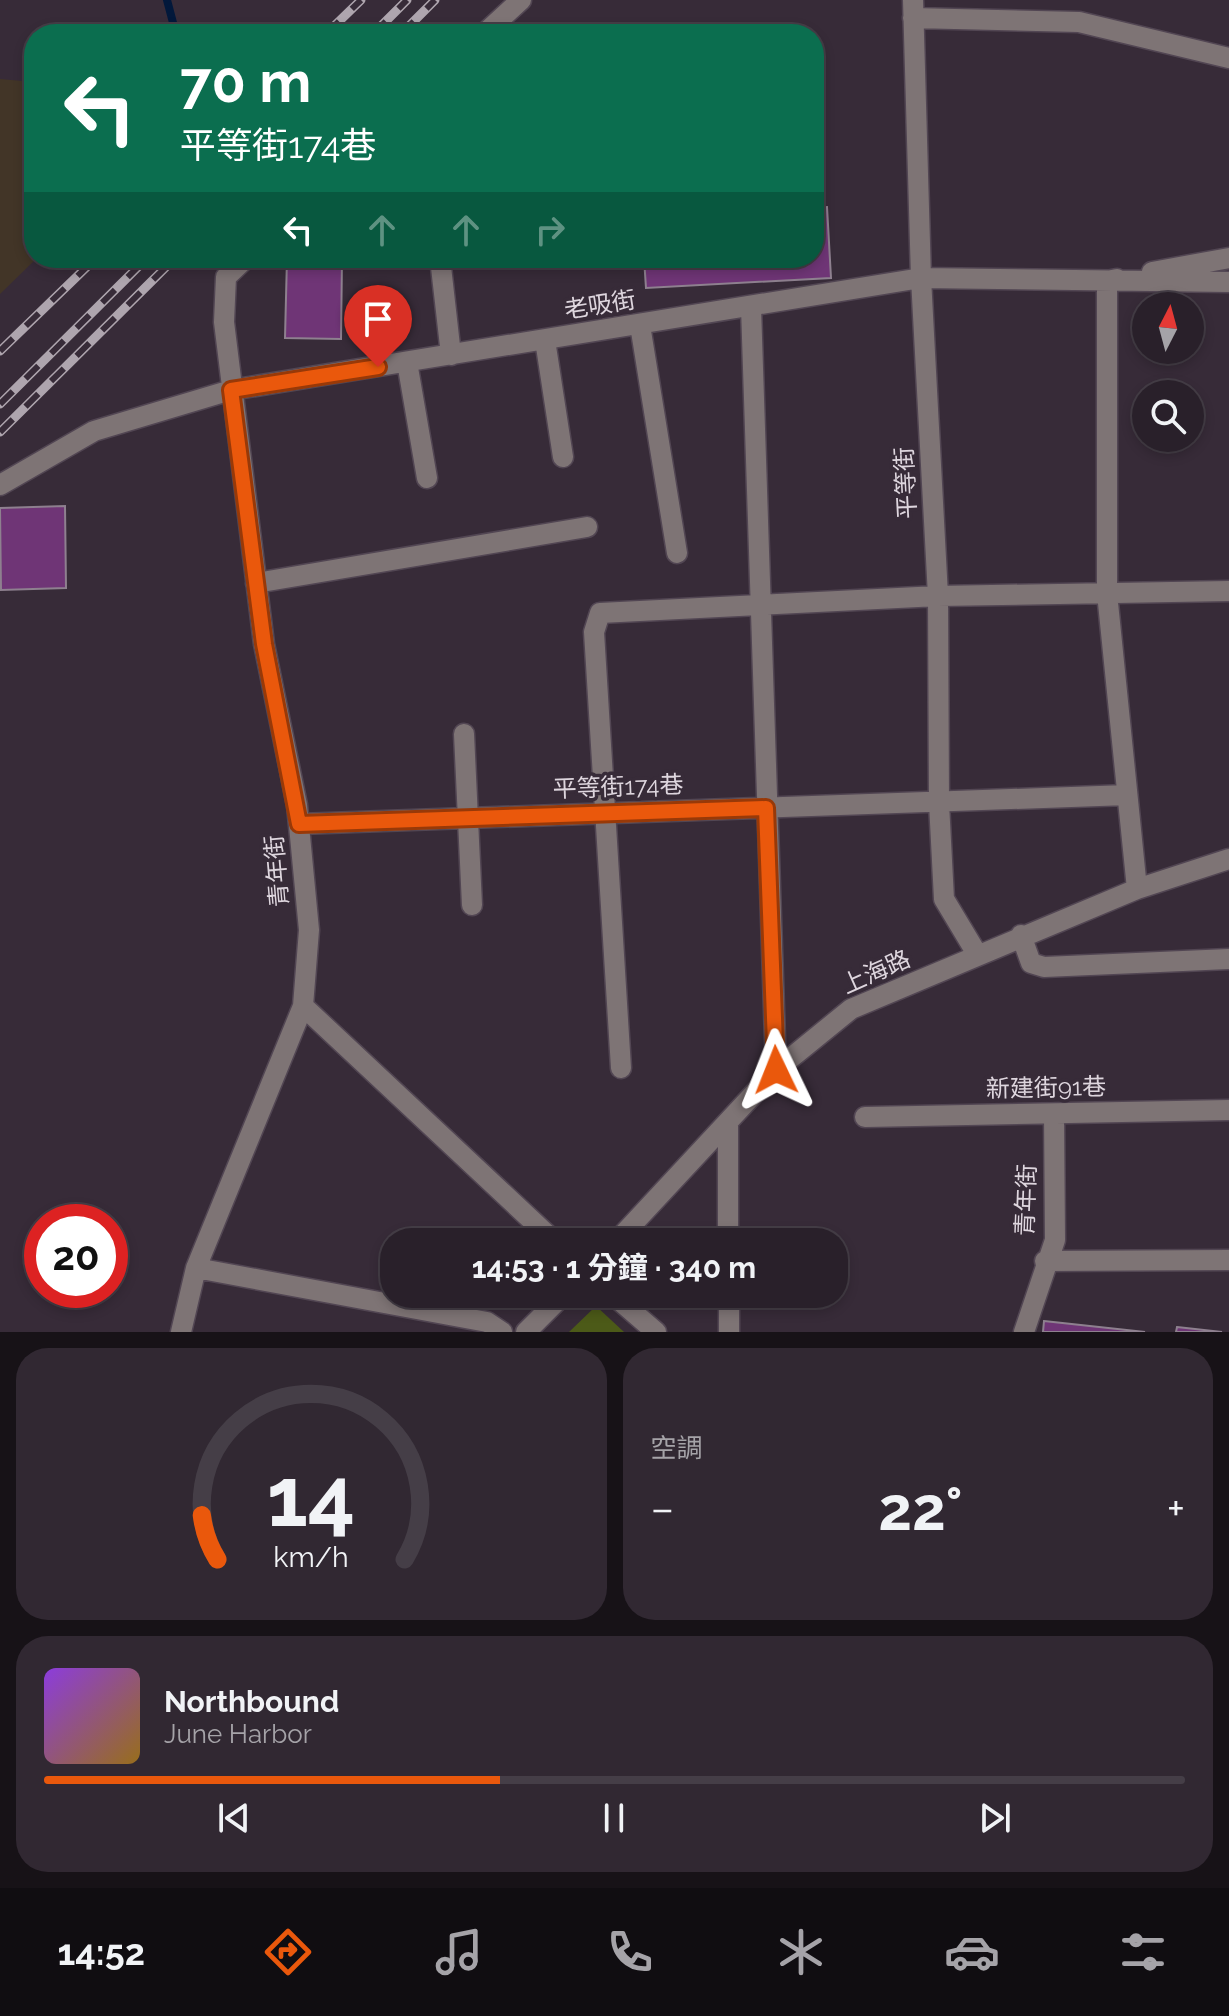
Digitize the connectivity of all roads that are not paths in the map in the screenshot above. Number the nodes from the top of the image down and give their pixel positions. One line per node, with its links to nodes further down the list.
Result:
1 (521, 0): 3 (street)
2 (913, 9): 4 (street); 8 (street, 平等街)
3 (495, 24)
4 (1229, 58)
5 (1229, 258): 9 (street)
6 (235, 268): 16 (street, 青年街)
7 (441, 268): 14 (street)
8 (921, 278): 9 (street, 老吸街); 11 (street, 老吸街); 25 (street, 平等街)
9 (1107, 281): 10 (street, 老吸街); 24 (street)
10 (1229, 282)
11 (751, 307): 12 (street, 老吸街); 26 (street)
12 (640, 325): 13 (street, 老吸街); 21 (street)
13 (545, 340): 14 (street, 老吸街); 17 (street)
14 (451, 355): 15 (street, 老吸街)
15 (407, 362): 16 (street, 老吸街); 18 (street)
16 (231, 390): 19 (street, 老吸街); 22 (street, 青年街)
17 (563, 457)
18 (427, 478)
19 (0, 485)
20 (587, 527): 22 (street)
21 (677, 553)
22 (256, 583): 33 (street, 青年街)
23 (1229, 591): 24 (street)
24 (1107, 593): 25 (street); 28 (street)
25 (938, 596): 26 (street); 29 (street, 平等街)
26 (759, 604): 30 (street); 31 (street)
27 (464, 734): 32 (street)
28 (1127, 795): 29 (street, 平等街174巷); 35 (street)
29 (939, 803): 30 (street, 平等街174巷); 38 (street, 平等街)
30 (766, 808): 31 (street, 平等街174巷); 42 (street)
31 (605, 814): 32 (street, 平等街174巷); 41 (street)
32 (466, 818): 33 (street, 平等街174巷); 36 (street)
33 (299, 824): 40 (street, 青年街)
34 (1229, 859): 35 (street, 上海路)
35 (1137, 889): 37 (street, 上海路)
36 (472, 905)
37 (1021, 935): 38 (street, 上海路); 39 (street)
38 (977, 954): 42 (street, 上海路)
39 (1229, 959)
40 (303, 1006): 47 (street); 52 (street, 青年街)
41 (621, 1068)
42 (776, 1070): 46 (street, 上海路)
43 (1229, 1110): 44 (street, 新建街91巷)
44 (1054, 1114): 45 (street, 新建街91巷); 51 (street, 青年街)
45 (865, 1117)
46 (728, 1126): 48 (street, 上海路); 49 (street)
47 (540, 1228)
48 (630, 1228)
49 (728, 1228)
50 (1229, 1260): 51 (street)
51 (1045, 1261): 61 (street, 青年街)
52 (196, 1268): 56 (street, 青年街); 57 (street)
53 (550, 1308): 58 (street)
54 (628, 1308): 59 (street)
55 (729, 1308): 60 (street)
56 (181, 1332)
57 (502, 1332)
58 (526, 1332)
59 (656, 1332)
60 (729, 1332)
61 (1024, 1332)

